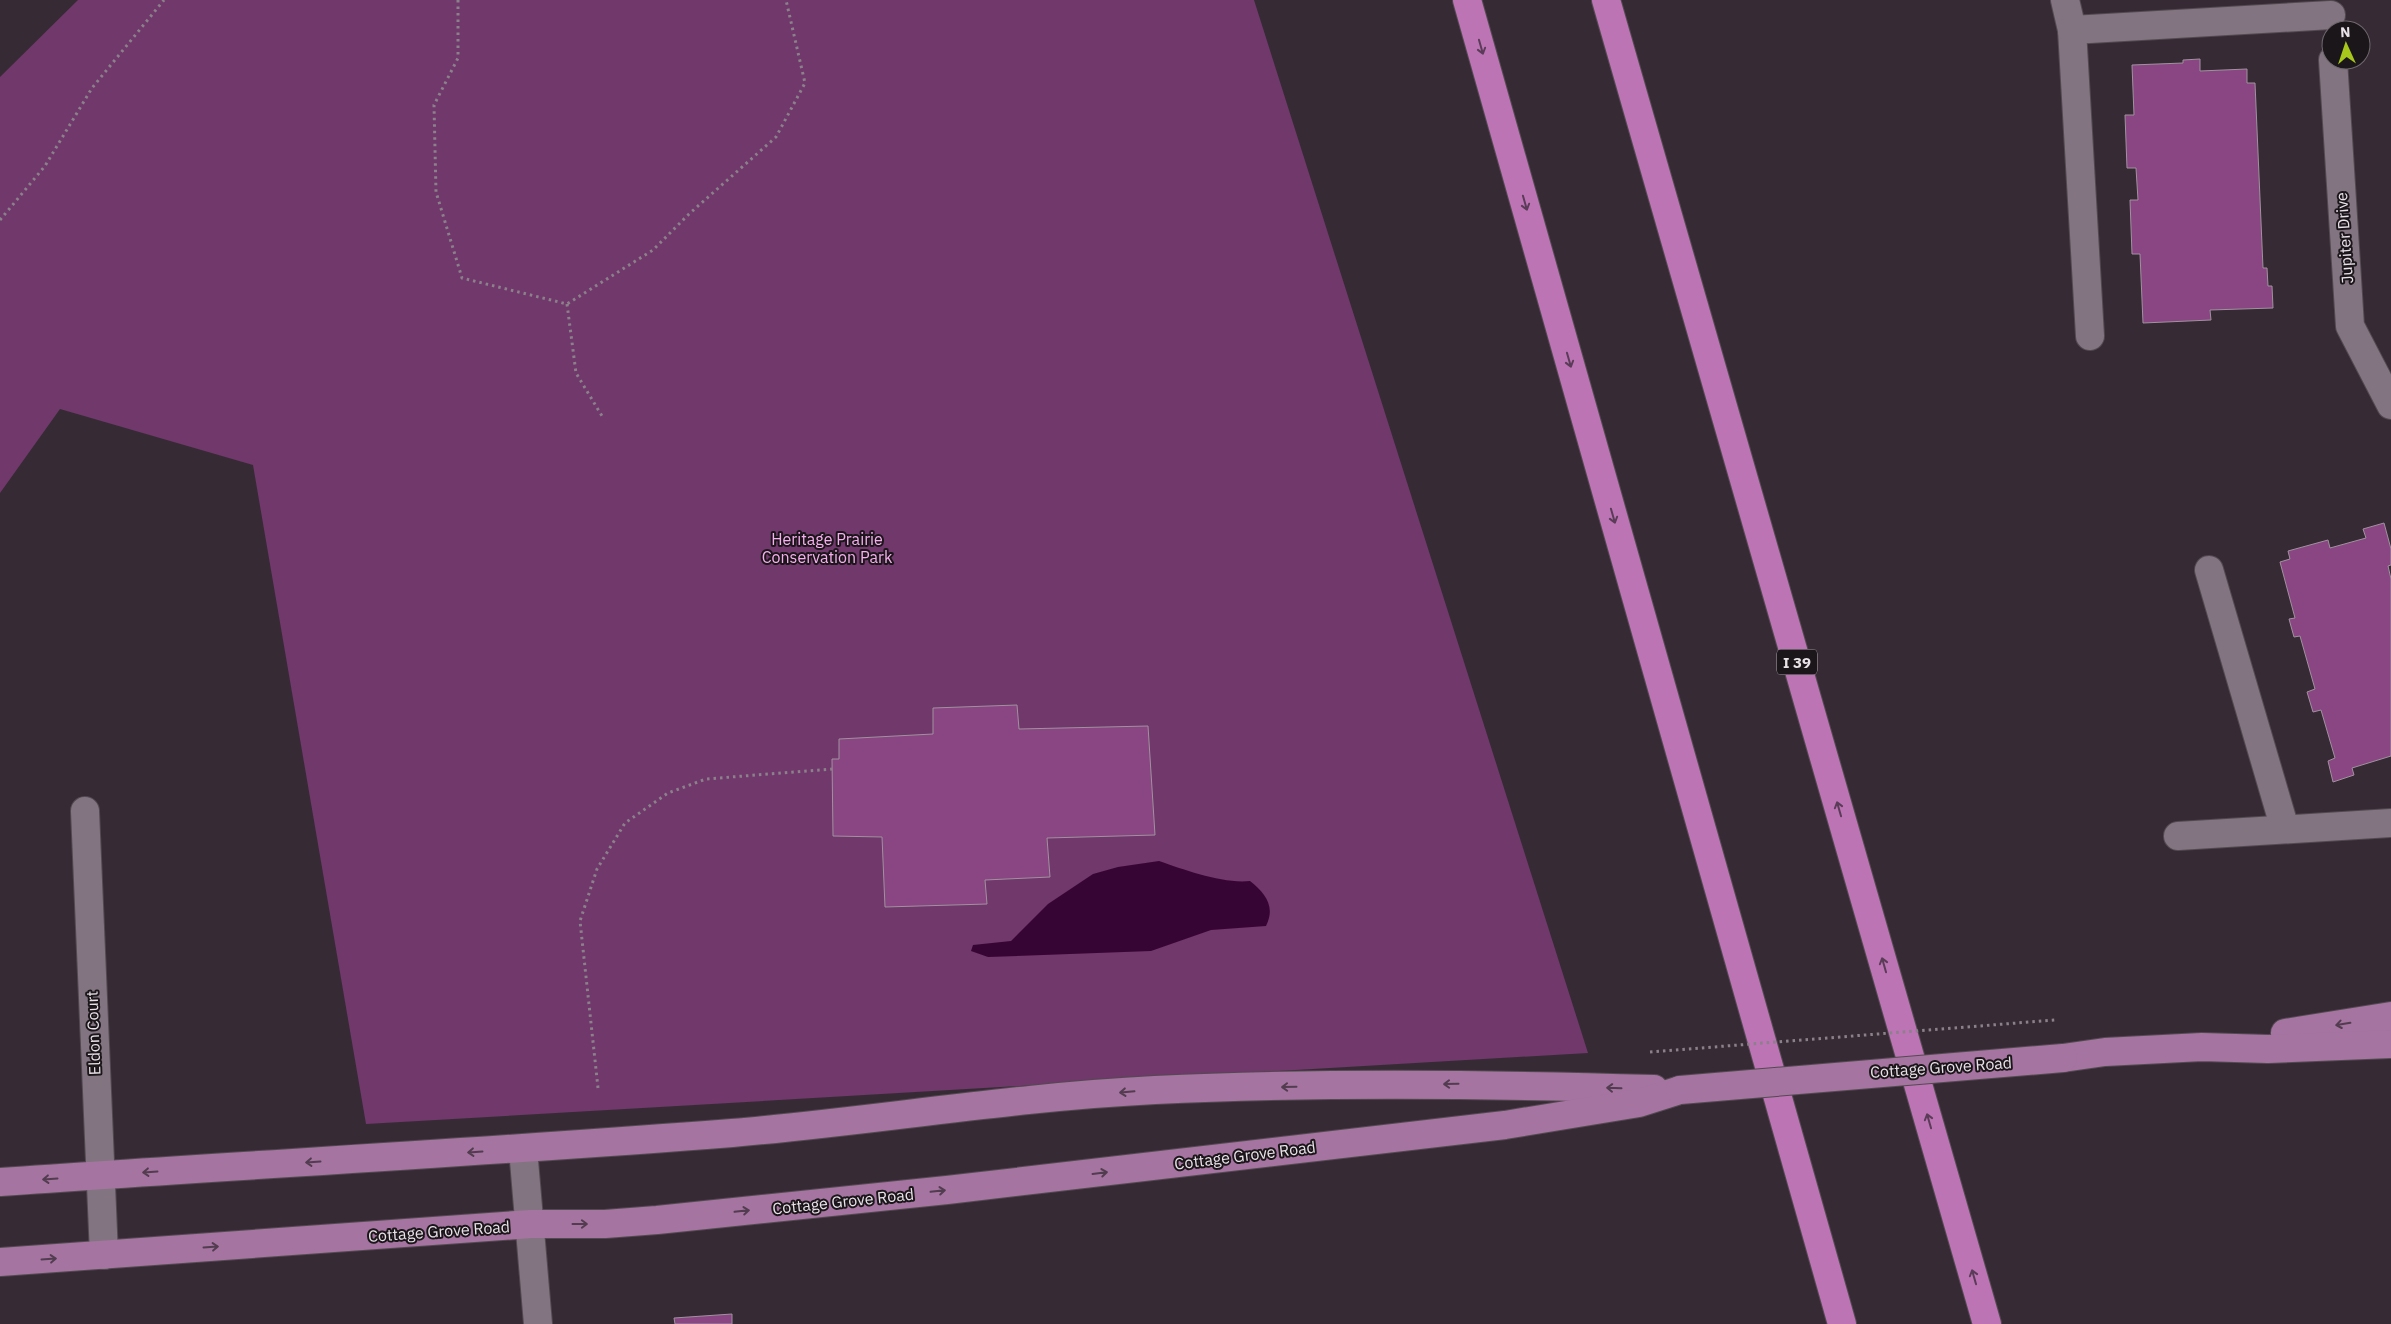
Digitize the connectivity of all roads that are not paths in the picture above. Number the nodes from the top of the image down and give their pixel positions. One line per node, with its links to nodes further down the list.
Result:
1 (1467, 0): 25 (highway, one-way to 25)
2 (1606, 0): 26 (highway, I 39, one-way to 2)
3 (2065, 0): 5 (street)
4 (2331, 15): 5 (street)
5 (2072, 30): 7 (street)
6 (2335, 70): 8 (street, Jupiter Drive)
7 (2090, 336)
8 (2391, 405)
9 (2209, 570): 12 (street)
10 (84, 811): 19 (street, Eldon Court)
11 (2391, 823): 12 (street)
12 (2284, 829): 13 (street)
13 (2178, 836)
14 (2391, 1016): 16 (main road, Cottage Grove Road, one-way to 16)
15 (2391, 1044): 16 (main road, Cottage Grove Road)
16 (2202, 1046): 17 (main road, Cottage Grove Road, bridge)
17 (1680, 1090): 18 (main road, Cottage Grove Road, one-way to 18); 21 (main road, Cottage Grove Road, one-way to 17)
18 (523, 1149): 19 (main road, Cottage Grove Road, one-way to 19); 21 (street)
19 (99, 1175): 20 (main road, Cottage Grove Road, one-way to 20); 22 (street, Eldon Court)
20 (0, 1182)
21 (531, 1224): 22 (main road, Cottage Grove Road, one-way to 21); 24 (street)
22 (104, 1254): 23 (main road, Cottage Grove Road, one-way to 22)
23 (0, 1262)
24 (538, 1324)
25 (1842, 1324)
26 (1987, 1324)

